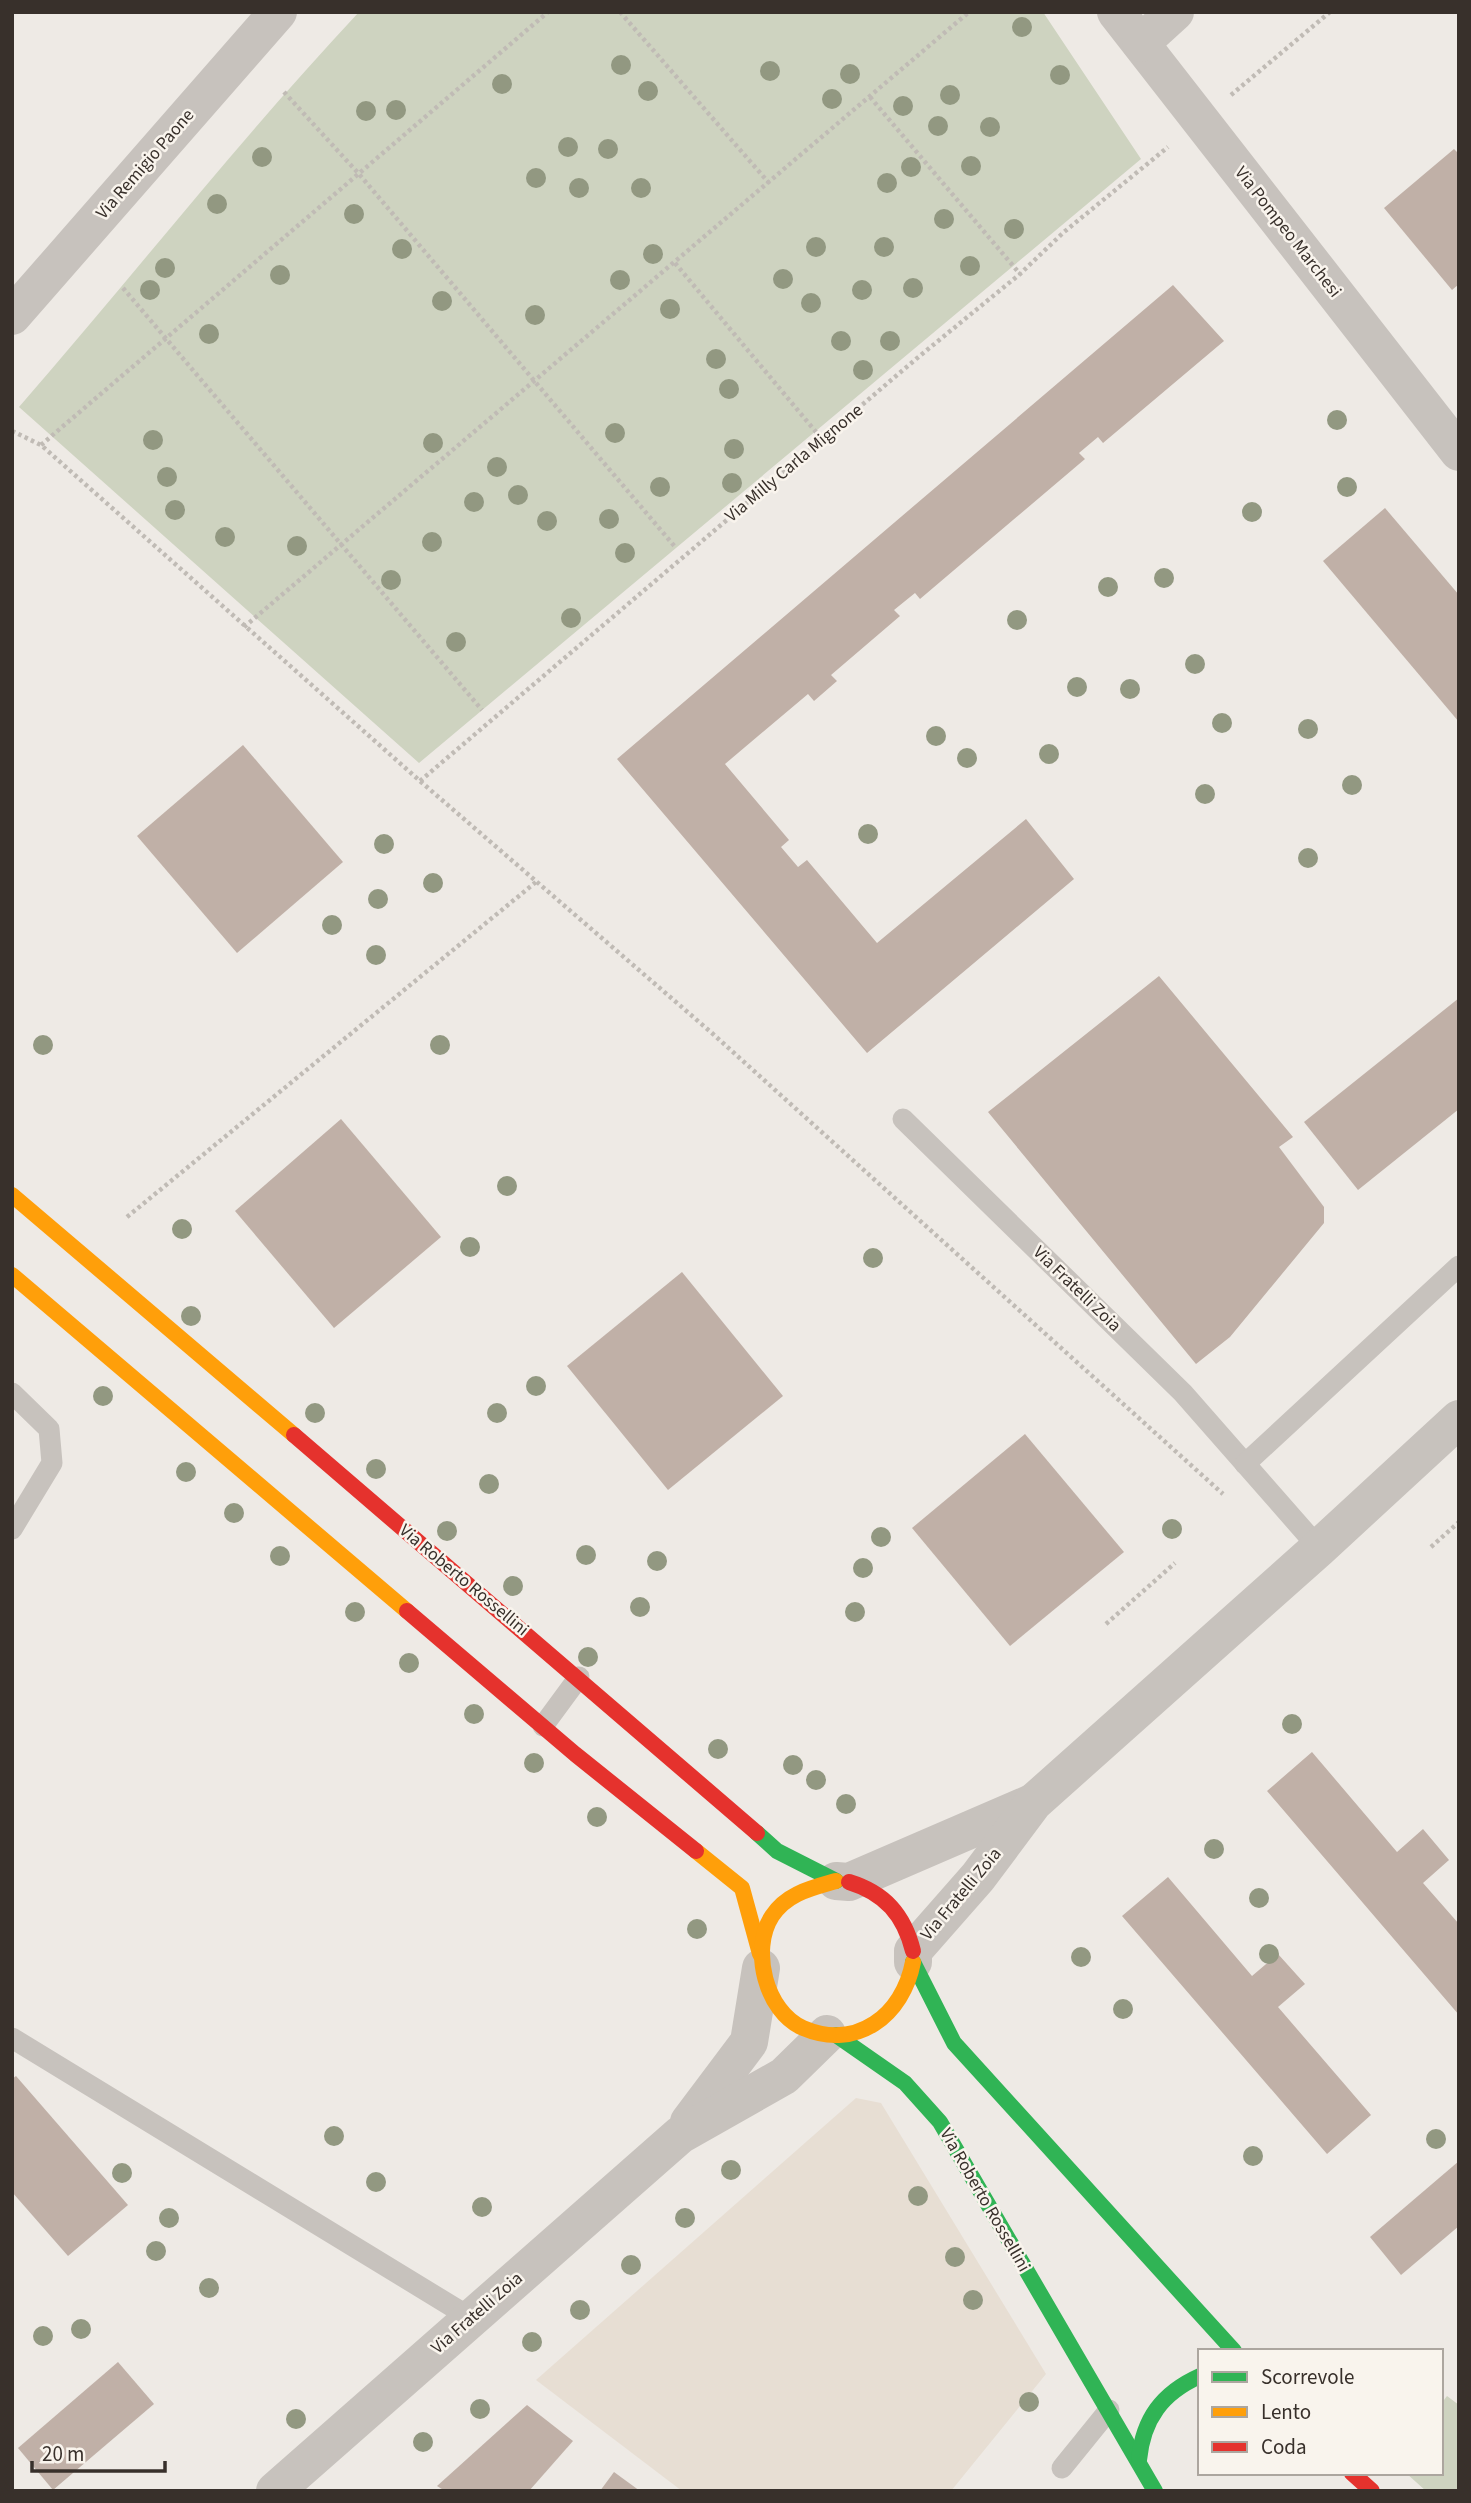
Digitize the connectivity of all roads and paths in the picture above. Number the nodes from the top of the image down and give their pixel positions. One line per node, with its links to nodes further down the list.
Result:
1 (278, 12): 18 (street, Via Remigio Paone)
2 (548, 12): 13 (path)
3 (620, 12): 14 (path)
4 (970, 12): 11 (path)
5 (1116, 12): 8 (street, Via Pompeo Marchesi)
6 (1175, 12): 8 (street)
7 (1330, 12): 10 (path)
8 (1141, 43): 24 (street, Via Pompeo Marchesi)
9 (284, 92): 13 (path)
10 (1236, 92)
11 (870, 97): 14 (path); 16 (path)
12 (1168, 147): 16 (path, Via Milly Carla Mignone)
13 (359, 174): 19 (path); 20 (path)
14 (769, 183): 15 (path)
15 (675, 263): 20 (path); 22 (path)
16 (1020, 274): 29 (path, Via Milly Carla Mignone)
17 (123, 288): 19 (path)
18 (12, 316)
19 (166, 338): 23 (path); 25 (path)
20 (535, 383): 25 (path); 26 (path)
21 (12, 431): 23 (path)
22 (816, 432)
23 (41, 445): 27 (path)
24 (1459, 452)
25 (343, 547): 27 (path); 28 (path)
26 (676, 548)
27 (244, 627): 29 (path)
28 (482, 710)
29 (420, 781): 30 (path)
30 (536, 882): 33 (path); 39 (path)
31 (903, 1119): 38 (lane, Via Fratelli Zoia)
32 (12, 1195): 46 (street, Via Roberto Rossellini)
33 (127, 1217)
34 (1459, 1266): 38 (lane)
35 (12, 1275): 47 (street, Via Roberto Rossellini)
36 (12, 1393): 41 (lane)
37 (1459, 1419): 43 (street, Via Fratelli Zoia)
38 (1245, 1464): 43 (lane, Via Fratelli Zoia)
39 (1231, 1502)
40 (1459, 1522): 42 (path)
41 (12, 1529)
42 (1431, 1547)
43 (1319, 1548): 48 (street, Via Fratelli Zoia)
44 (1175, 1563): 45 (path)
45 (1106, 1624)
46 (579, 1677): 47 (lane); 49 (street, Via Roberto Rossellini)
47 (543, 1726): 51 (street, Via Roberto Rossellini)
48 (1034, 1802): 49 (street, Via Fratelli Zoia); 50 (street, Via Fratelli Zoia)
49 (843, 1882): 50 (street, Via Roberto Rossellini); 51 (street, Via Fratelli Zoia)
50 (913, 1957): 52 (street, Via Fratelli Zoia); 56 (street, Via Roberto Rossellini)
51 (761, 1961): 52 (street, Via Roberto Rossellini); 54 (street, Via Fratelli Zoia)
52 (832, 2034): 54 (street, Via Fratelli Zoia); 58 (street, Via Roberto Rossellini)
53 (12, 2038): 55 (lane)
54 (680, 2135): 55 (street, Via Fratelli Zoia)
55 (471, 2318): 62 (street, Via Fratelli Zoia)
56 (1232, 2349)
57 (1198, 2377): 59 (street)
58 (1109, 2410): 59 (street, Via Roberto Rossellini); 60 (lane)
59 (1139, 2460): 63 (street, Via Roberto Rossellini)
60 (1062, 2468)
61 (1353, 2480): 64 (street)
62 (275, 2491)
63 (1155, 2491)
64 (1372, 2491)

